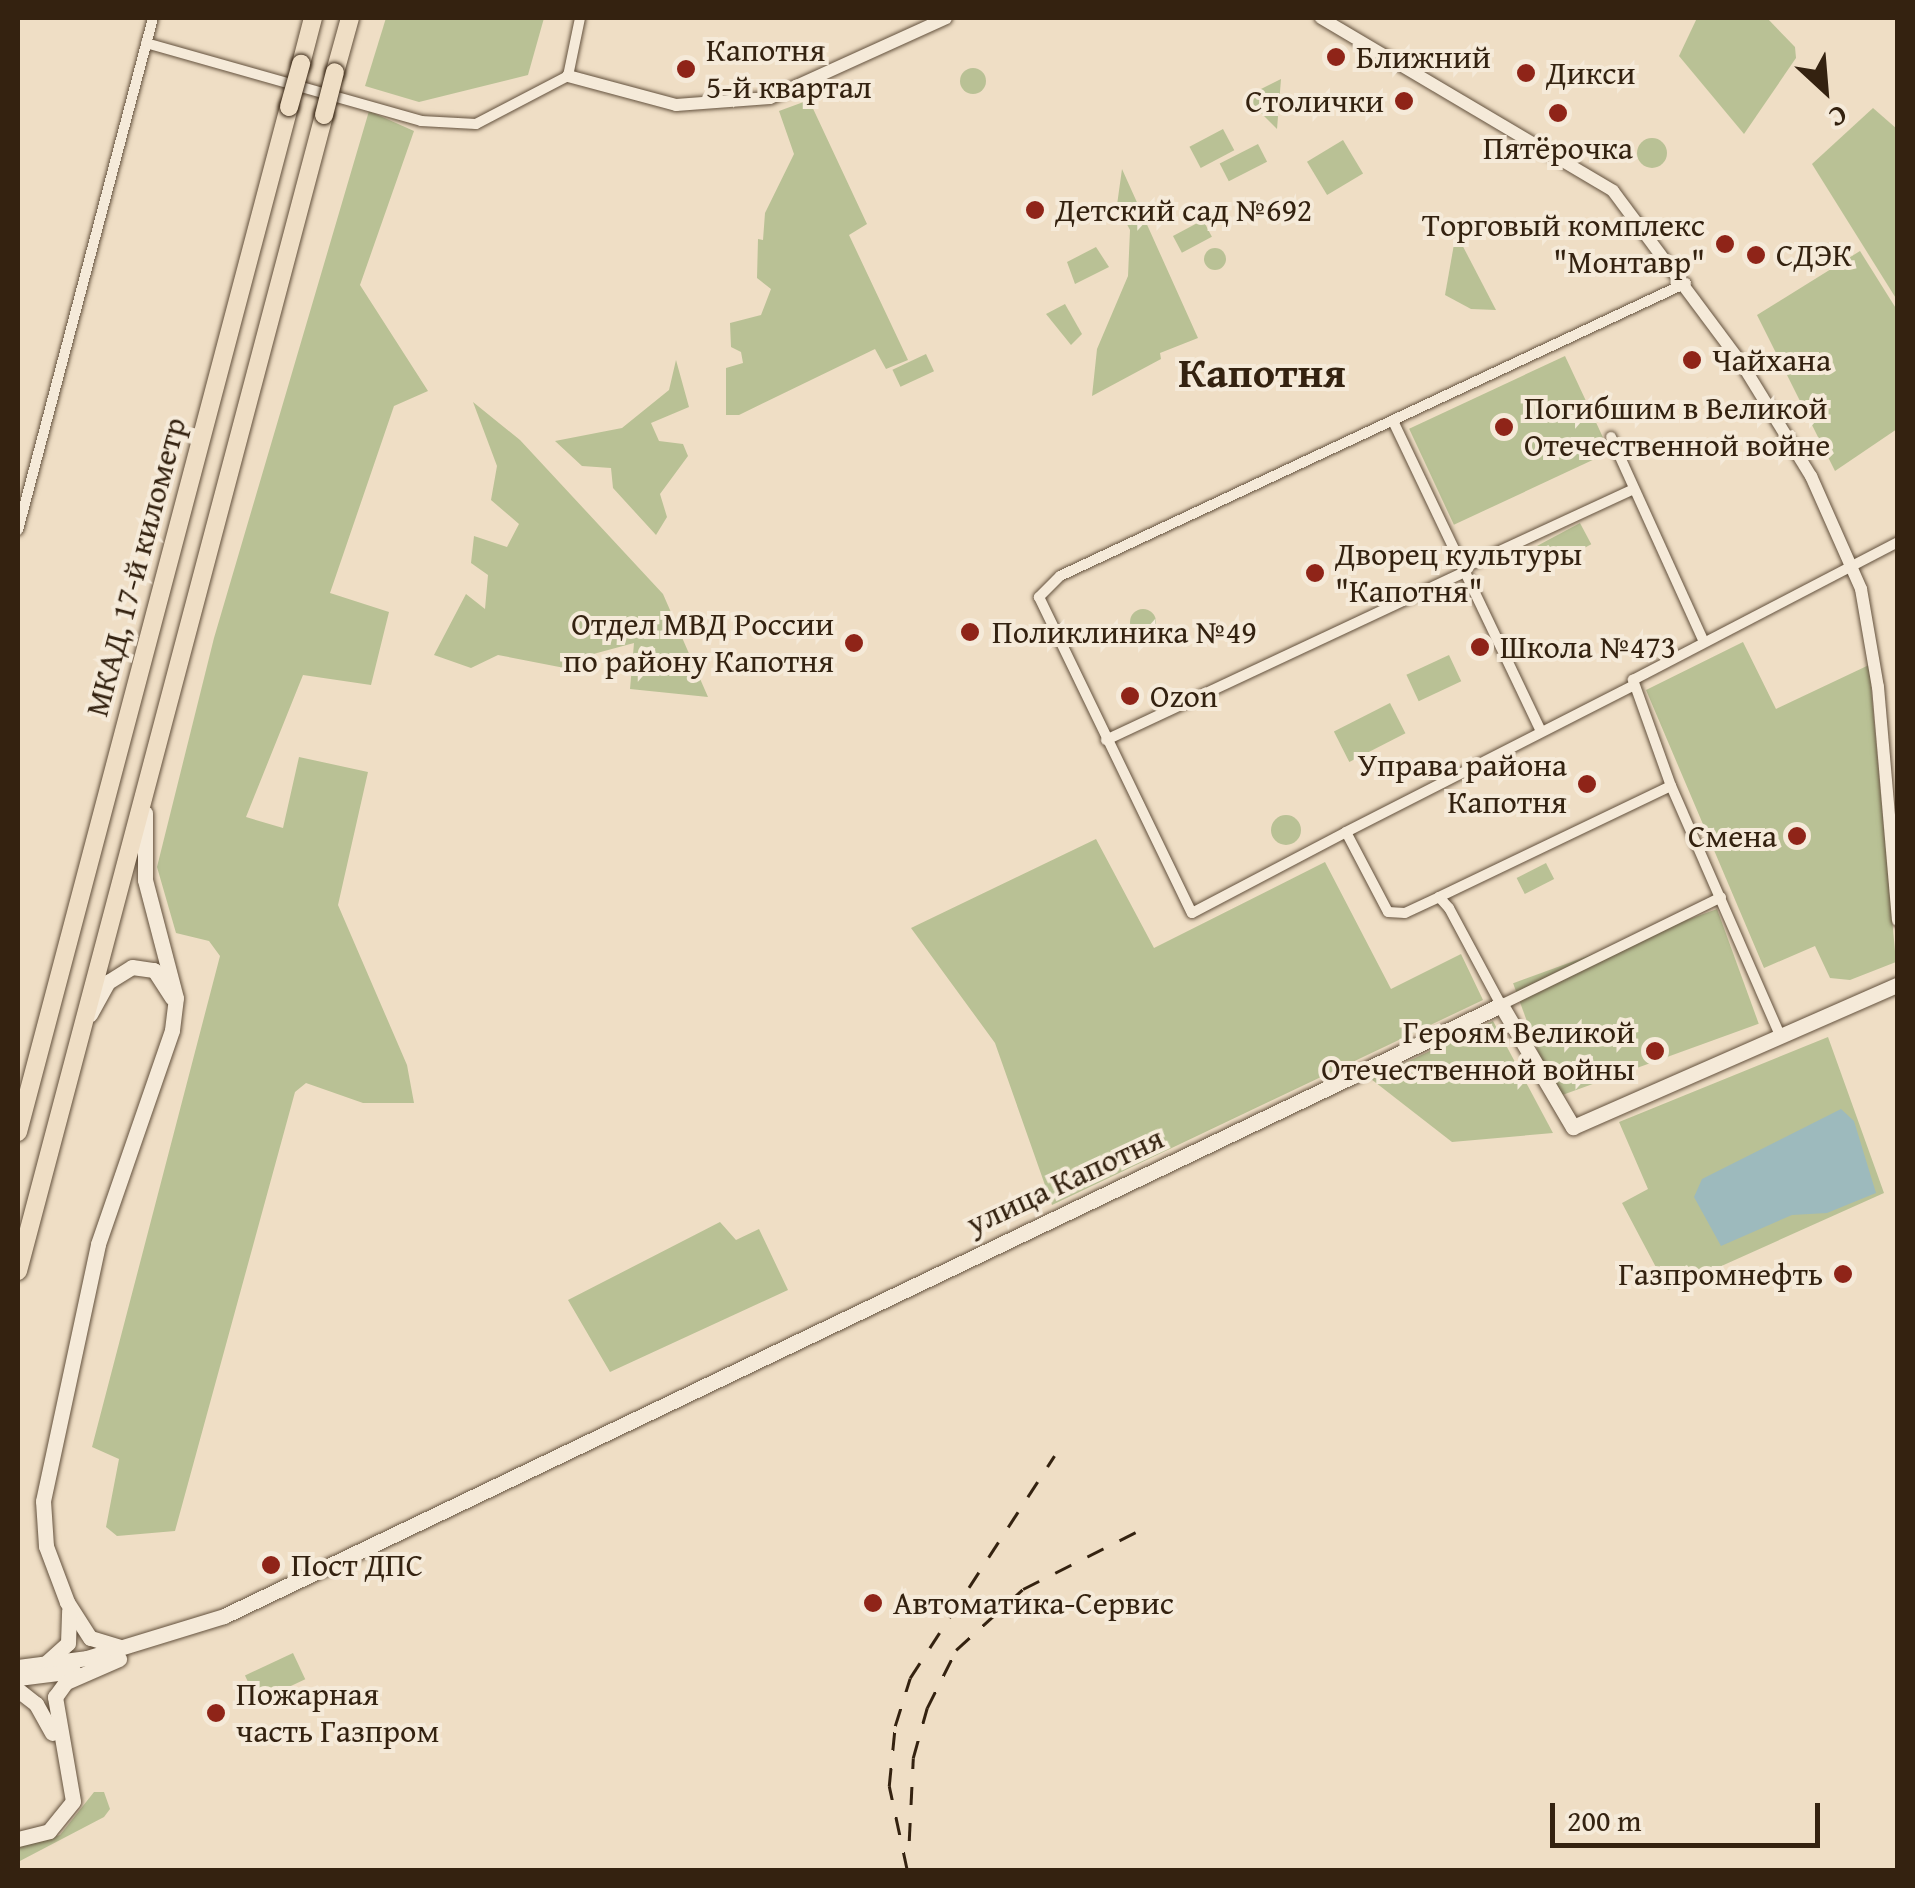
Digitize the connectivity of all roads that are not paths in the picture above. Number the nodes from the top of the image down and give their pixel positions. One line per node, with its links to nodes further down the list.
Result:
1 (154, 18): 7 (street)
2 (313, 18): 32 (highway, МКАД, 17-й километр, bridge)
3 (350, 18): 21 (highway, МКАД, 17-й километр, bridge)
4 (580, 18): 8 (street)
5 (946, 18): 8 (street)
6 (1321, 18): 9 (street)
7 (146, 43): 8 (street); 13 (street)
8 (568, 76)
9 (1687, 283): 10 (street); 16 (street)
10 (1393, 421): 15 (street); 20 (street)
11 (1611, 437): 12 (street)
12 (1634, 489): 15 (street); 17 (street)
13 (18, 530)
14 (1898, 542): 16 (street)
15 (1464, 570): 19 (street); 20 (street)
16 (1854, 570): 17 (street); 26 (street)
17 (1704, 642): 18 (street)
18 (1633, 686): 19 (street); 22 (street)
19 (1542, 731): 23 (street)
20 (1106, 740): 23 (street)
21 (148, 779): 29 (main road); 30 (highway, МКАД, 17-й километр)
22 (1671, 786): 24 (street); 25 (street)
23 (1346, 832): 24 (street)
24 (1439, 896): 28 (street)
25 (1720, 897): 28 (street); 31 (street)
26 (1898, 920)
27 (1898, 984): 31 (main road)
28 (1501, 1006): 31 (main road); 35 (main road, улица Капотня)
29 (174, 1011): 30 (main road); 34 (main road)
30 (81, 1031): 33 (highway, МКАД, 17-й километр)
31 (1779, 1033)
32 (18, 1132)
33 (18, 1270)
34 (67, 1602): 36 (main road); 37 (main road)
35 (206, 1624): 36 (main road); 39 (main road)
36 (129, 1648): 37 (main road)
37 (39, 1666): 38 (main road)
38 (18, 1667)
39 (92, 1668): 40 (main road); 42 (main road)
40 (18, 1678)
41 (18, 1690): 42 (main road)
42 (18, 1836)

